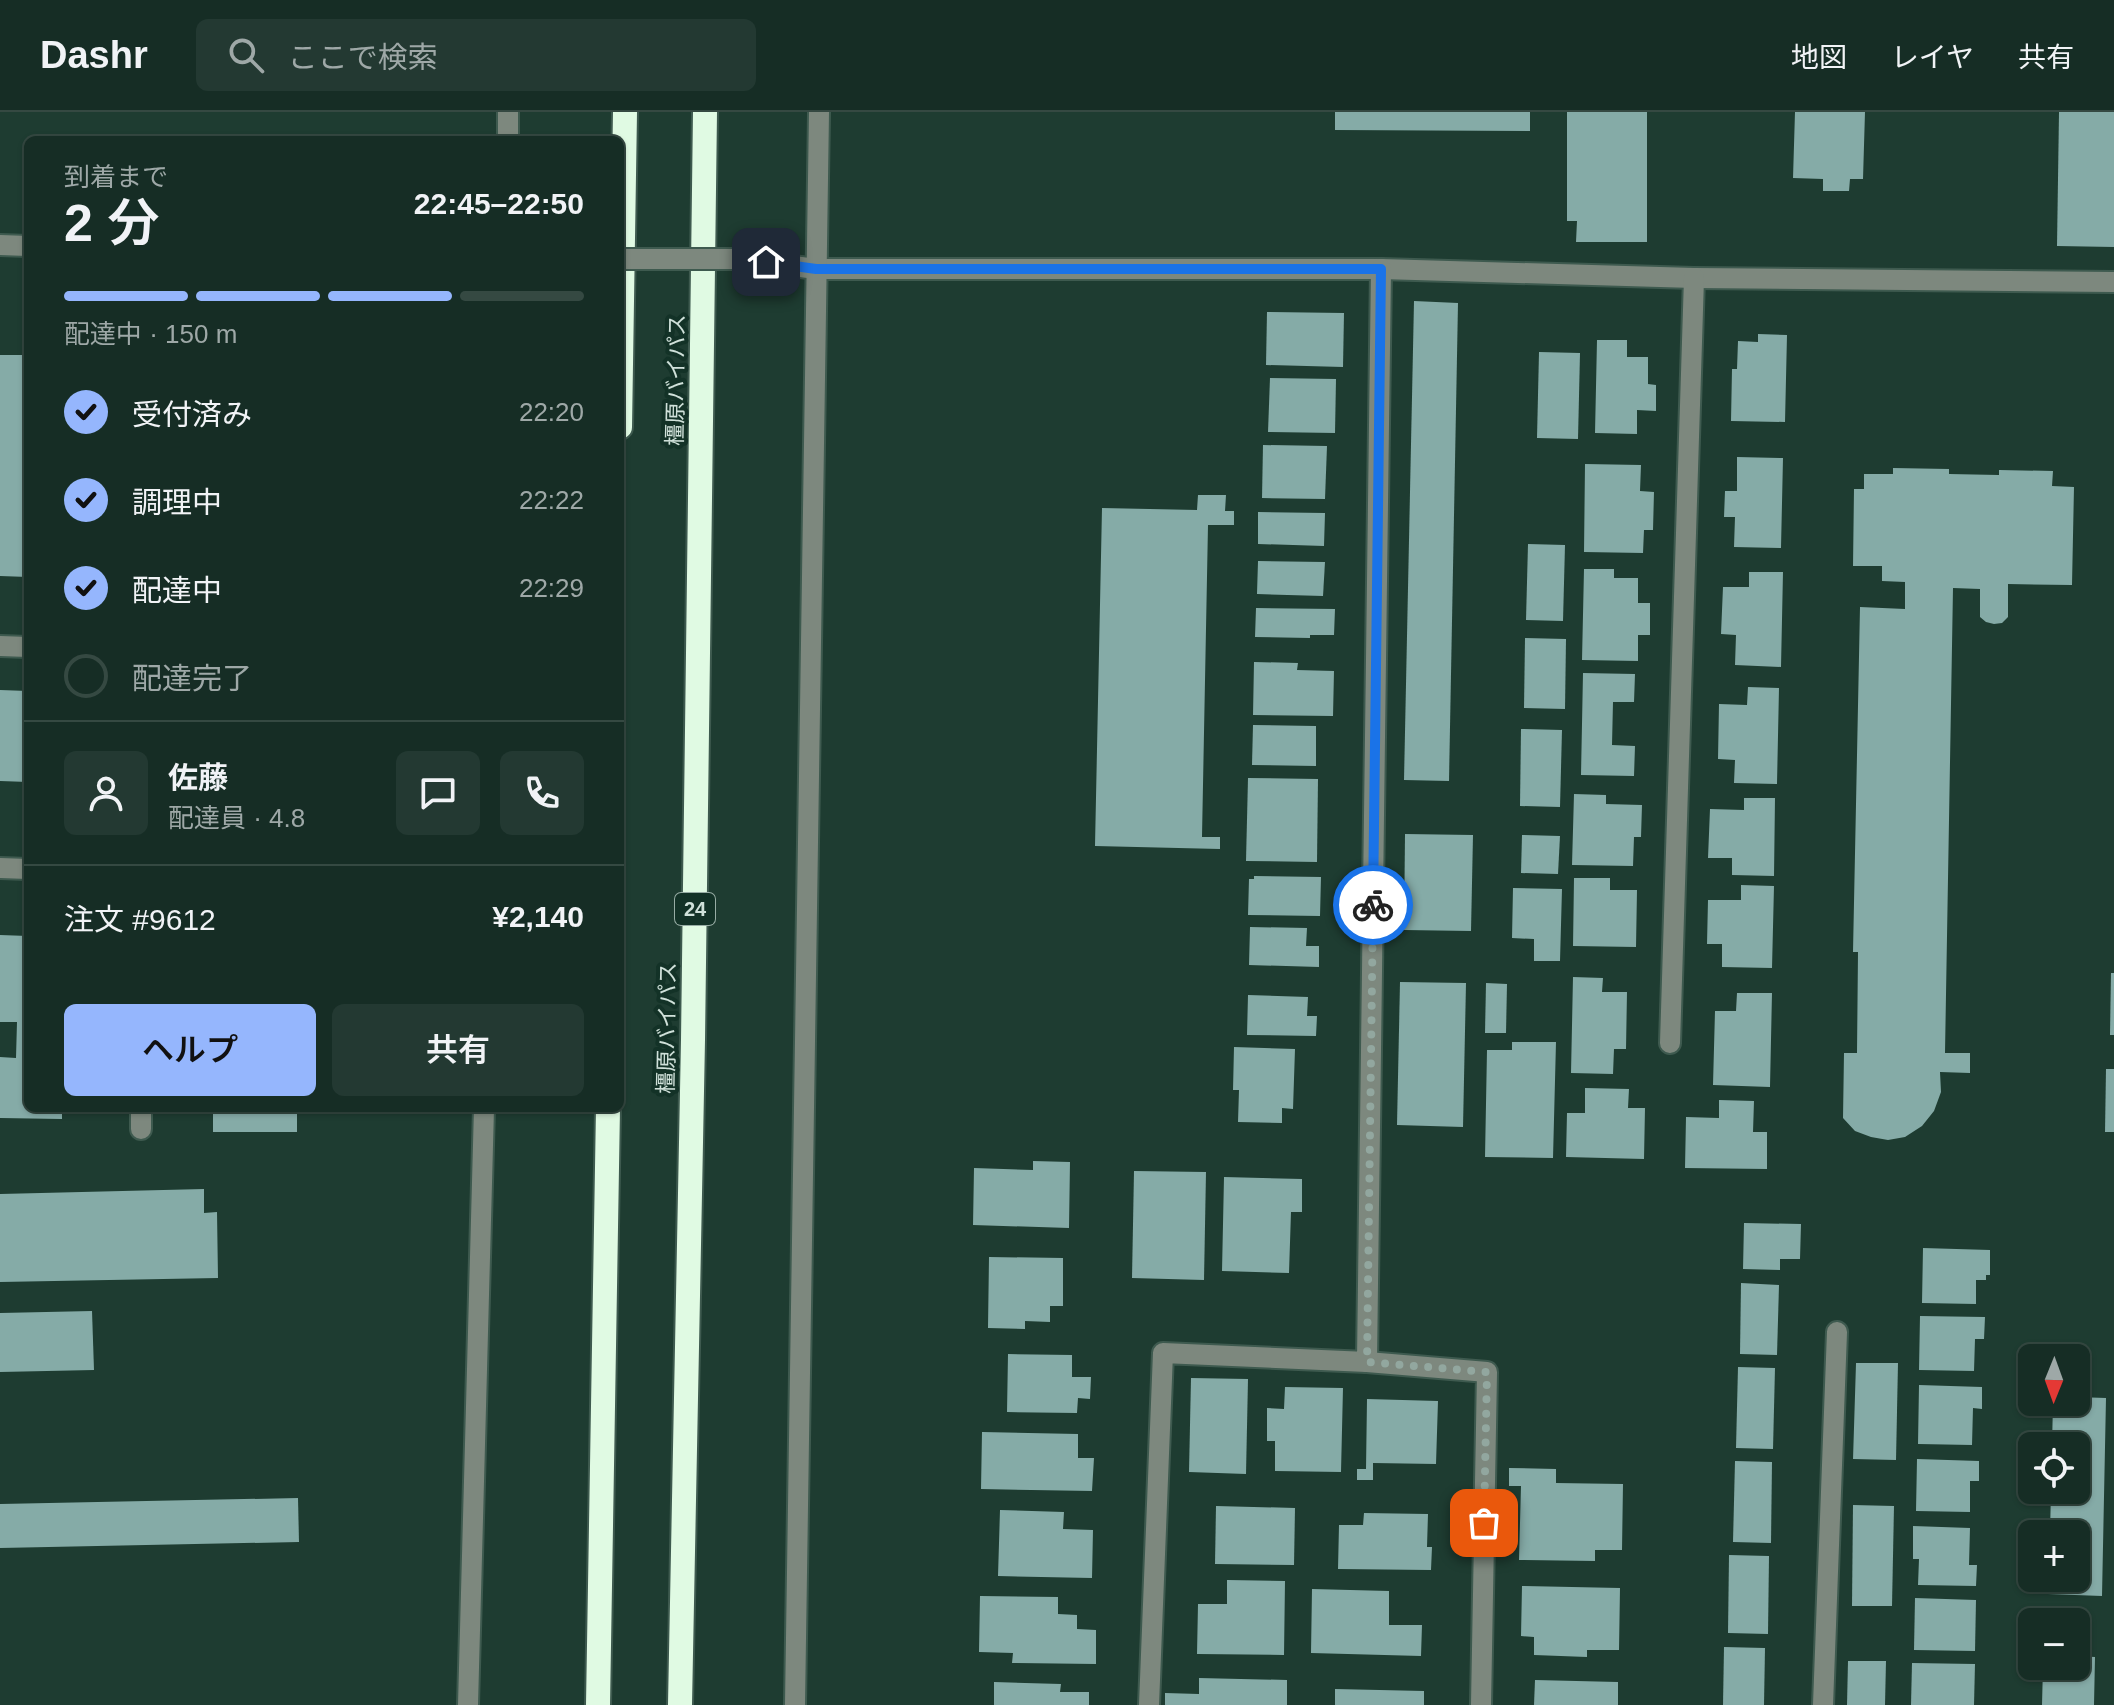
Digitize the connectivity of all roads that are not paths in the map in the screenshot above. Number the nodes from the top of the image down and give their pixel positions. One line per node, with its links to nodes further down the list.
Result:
1 (508, 112): 5 (street)
2 (625, 112): 6 (highway)
3 (705, 112): 25 (highway, 橿原バイパス / 24)
4 (819, 112): 10 (street)
5 (508, 136)
6 (624, 175)
7 (0, 245): 8 (street)
8 (24, 246)
9 (624, 259): 10 (street, bridge)
10 (816, 269): 11 (street); 26 (street)
11 (1381, 269): 12 (street); 22 (street)
12 (1694, 278): 13 (street); 18 (street)
13 (2114, 282)
14 (0, 646): 15 (street)
15 (24, 647)
16 (0, 868): 17 (street)
17 (24, 869)
18 (1670, 1043)
19 (484, 1112): 23 (street)
20 (608, 1112): 24 (highway)
21 (1837, 1332): 29 (street)
22 (1367, 1362): 27 (street); 28 (street)
23 (468, 1705)
24 (598, 1705)
25 (680, 1705)
26 (795, 1705)
27 (1149, 1705)
28 (1481, 1705)
29 (1823, 1705)

